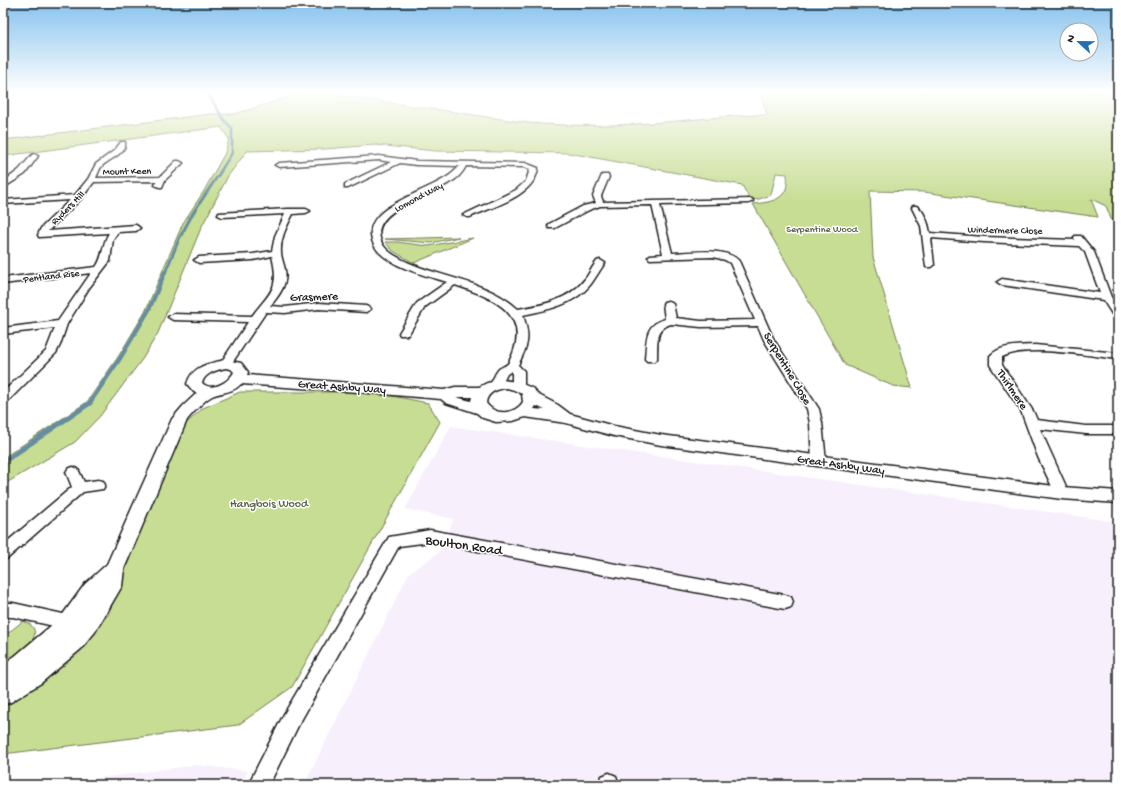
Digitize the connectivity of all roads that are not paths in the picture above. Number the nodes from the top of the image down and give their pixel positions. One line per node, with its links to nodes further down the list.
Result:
1 (123, 143): 8 (street, Ryders Hill)
2 (34, 156): 9 (street)
3 (398, 161): 5 (street); 6 (street); 10 (street)
4 (179, 163): 8 (street, Mount Keen)
5 (464, 164): 20 (street); 33 (street, Lomond Way)
6 (279, 165)
7 (605, 177): 15 (street)
8 (92, 180): 11 (street, Ryders Hill)
9 (3, 186)
10 (348, 186)
11 (78, 197): 13 (street); 23 (street, Ryders Hill)
12 (749, 201): 14 (street)
13 (3, 202)
14 (655, 203): 15 (street); 26 (street)
15 (600, 204): 21 (street)
16 (916, 208): 24 (street)
17 (291, 211): 18 (street); 19 (street); 25 (street, Grasmere)
18 (306, 211)
19 (222, 215)
20 (467, 215)
21 (552, 226)
22 (136, 228): 23 (street, Ryders Hill)
23 (115, 230): 31 (street)
24 (926, 235): 30 (street); 35 (street, Windermere Close)
25 (276, 253): 28 (street); 37 (street, Grasmere)
26 (670, 256): 27 (street, Serpentine Close); 45 (street, Serpentine Close)
27 (653, 257)
28 (199, 260)
29 (600, 263): 39 (street)
30 (928, 265)
31 (99, 269): 32 (street, Pentland Rise); 44 (street)
32 (3, 281)
33 (454, 281): 39 (street, Lomond Way); 47 (street)
34 (1002, 282): 35 (street)
35 (1106, 297): 40 (street)
36 (668, 304): 43 (street)
37 (263, 309): 38 (street, Grasmere); 42 (street, Grasmere)
38 (366, 309)
39 (516, 313): 51 (street)
40 (1118, 315)
41 (173, 317): 42 (street)
42 (255, 319): 50 (street, Grasmere)
43 (671, 322): 45 (street, Serpentine Close); 49 (street, Serpentine Close)
44 (62, 324): 46 (street); 58 (street)
45 (762, 324): 64 (street, Serpentine Close)
46 (3, 331)
47 (404, 333)
48 (1118, 356): 62 (street, Thirlmere)
49 (651, 359)
50 (226, 364): 52 (street); 55 (street)
51 (512, 366): 53 (street); 54 (street)
52 (239, 379): 55 (street); 56 (street, Great Ashby Way)
53 (518, 386): 54 (street); 57 (street)
54 (489, 388): 56 (street, Great Ashby Way); 59 (street)
55 (203, 390): 73 (street)
56 (444, 395): 59 (street, Great Ashby Way)
57 (531, 397): 60 (street); 61 (street, Great Ashby Way)
58 (3, 398)
59 (481, 409): 60 (street)
60 (523, 412): 61 (street, Great Ashby Way)
61 (566, 418): 64 (street, Great Ashby Way)
62 (1034, 424): 63 (street); 68 (street, Thirlmere)
63 (1118, 430)
64 (819, 461): 68 (street, Great Ashby Way)
65 (73, 472): 67 (street)
66 (98, 485): 67 (street)
67 (79, 488): 70 (street)
68 (1062, 493): 69 (street, Great Ashby Way)
69 (1118, 497)
70 (3, 554)
71 (785, 602): 76 (street, Boulton Road)
72 (3, 610): 73 (street)
73 (78, 624): 74 (street); 75 (street)
74 (3, 676)
75 (3, 694)
76 (258, 785)

